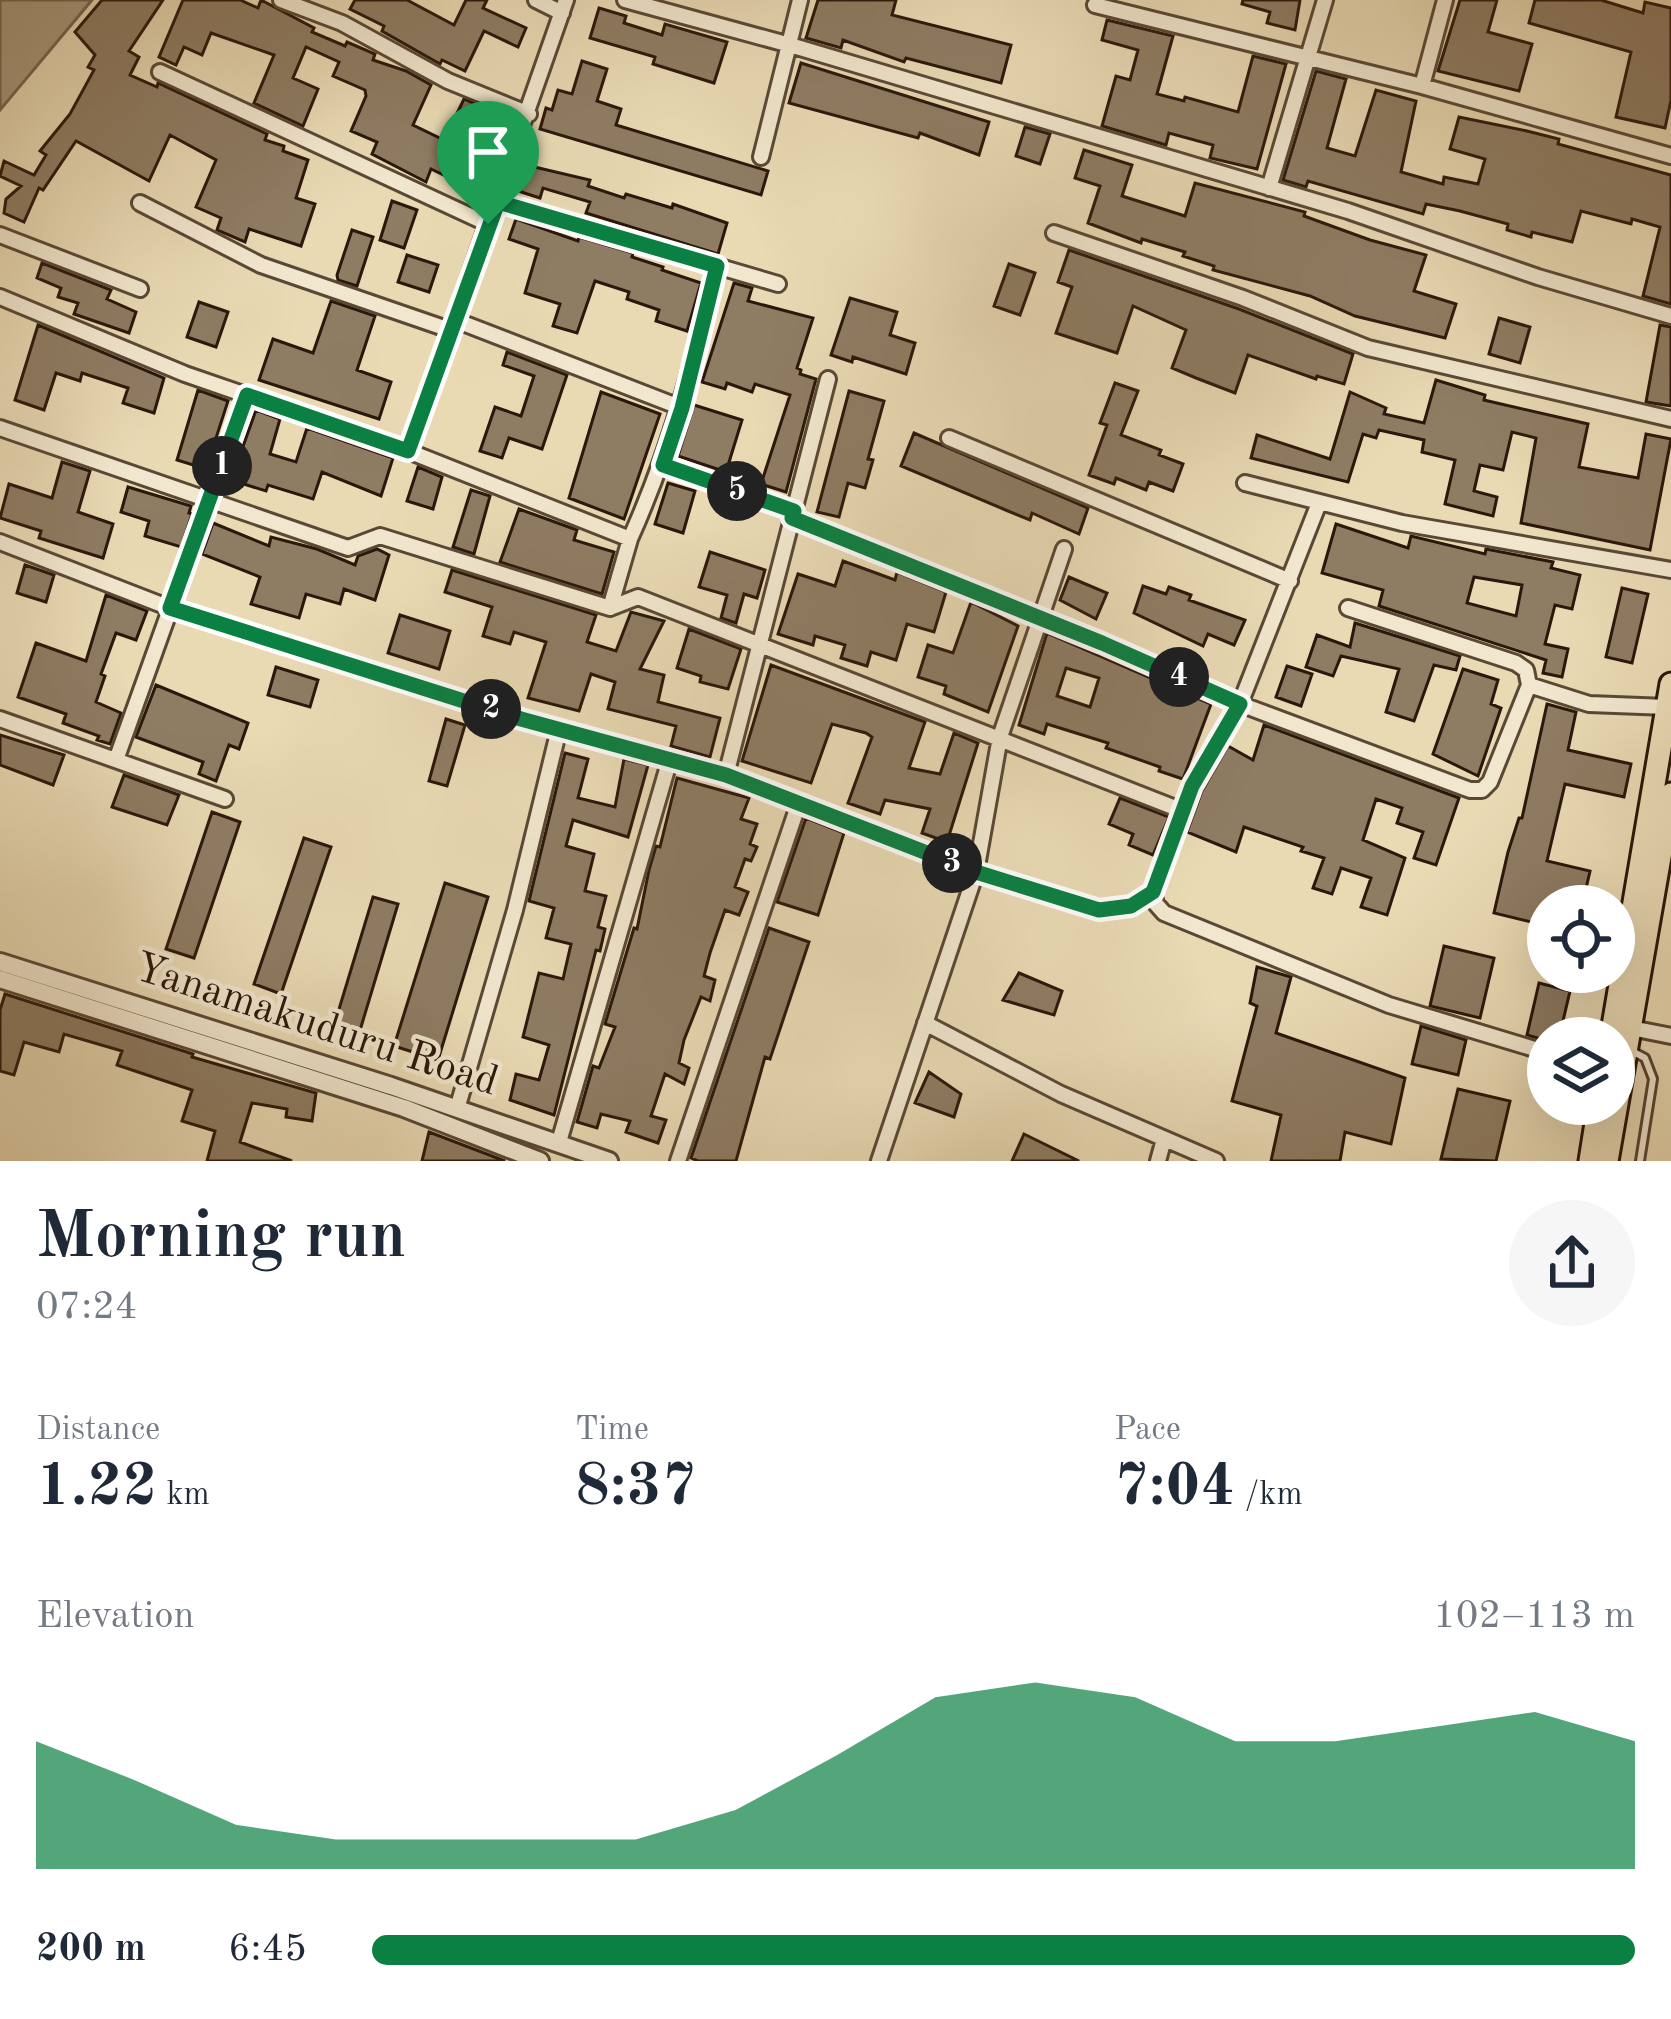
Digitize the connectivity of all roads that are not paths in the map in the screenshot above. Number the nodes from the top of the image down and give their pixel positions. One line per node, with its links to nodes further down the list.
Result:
1 (281, 0): 13 (street)
2 (536, 0): 8 (street)
3 (625, 0): 9 (street)
4 (800, 0): 9 (street)
5 (1324, 0): 10 (street)
6 (1444, 0): 12 (street)
7 (1091, 2): 10 (street)
8 (564, 6): 13 (street)
9 (790, 45): 15 (street); 16 (street)
10 (1309, 59): 12 (street); 16 (street)
11 (160, 72): 19 (street)
12 (1422, 86): 14 (street)
13 (529, 114): 17 (street)
14 (1671, 156)
15 (761, 158)
16 (1269, 188): 26 (street)
17 (498, 202): 19 (street); 22 (street)
18 (140, 203): 27 (street)
19 (488, 224): 27 (street)
20 (1054, 233): 31 (street)
21 (0, 235): 24 (street)
22 (717, 266): 23 (street); 30 (street)
23 (778, 284)
24 (140, 290)
25 (0, 297): 29 (street)
26 (1671, 316)
27 (452, 325): 30 (street); 34 (street)
28 (828, 379): 39 (street)
29 (247, 395): 34 (street); 37 (street)
30 (682, 408): 35 (street)
31 (1671, 419)
32 (0, 428): 37 (street)
33 (949, 438): 44 (street)
34 (408, 451): 40 (street)
35 (663, 465): 39 (street); 40 (street)
36 (1245, 483): 38 (street)
37 (209, 502): 45 (street); 46 (street)
38 (1319, 503): 43 (street); 44 (street)
39 (793, 514): 48 (street); 49 (street)
40 (630, 539): 46 (street)
41 (0, 542): 45 (street)
42 (1064, 549): 48 (street)
43 (1671, 570)
44 (1290, 581): 52 (street)
45 (170, 608): 54 (street); 57 (street)
46 (610, 608): 49 (street)
47 (1348, 608): 50 (street)
48 (1038, 617): 52 (street); 55 (street)
49 (760, 644): 55 (street); 58 (street)
50 (1528, 686): 51 (street); 52 (street)
51 (1669, 696): 63 (highway)
52 (1240, 704): 62 (street)
53 (0, 718): 57 (street)
54 (559, 729): 56 (street); 74 (street)
55 (1000, 736): 62 (street); 64 (street)
56 (670, 759): 58 (street); 78 (street)
57 (116, 760): 60 (street)
58 (726, 775): 61 (street)
59 (1671, 794): 63 (highway)
60 (225, 799)
61 (800, 803): 64 (street); 81 (street)
62 (1183, 812): 65 (street)
63 (1650, 862): 68 (highway)
64 (976, 872): 65 (street); 69 (street)
65 (1153, 892): 72 (street)
66 (0, 962): 74 (street, Yanamakuduru Road)
67 (0, 979): 79 (street, Yanamakuduru Road)
68 (1626, 1017)
69 (926, 1023): 77 (street); 82 (street)
70 (1671, 1036): 71 (street)
71 (1635, 1038)
72 (1527, 1047)
73 (1635, 1049): 87 (lane)
74 (457, 1109): 78 (street, Yanamakuduru Road)
75 (1595, 1125): 85 (highway)
76 (1612, 1125): 86 (highway)
77 (1164, 1139): 83 (street); 84 (street)
78 (559, 1142): 80 (street, Yanamakuduru Road)
79 (540, 1161)
80 (609, 1161)
81 (678, 1161)
82 (879, 1161)
83 (1158, 1161)
84 (1216, 1161)
85 (1589, 1161)
86 (1607, 1161)
87 (1640, 1161)

